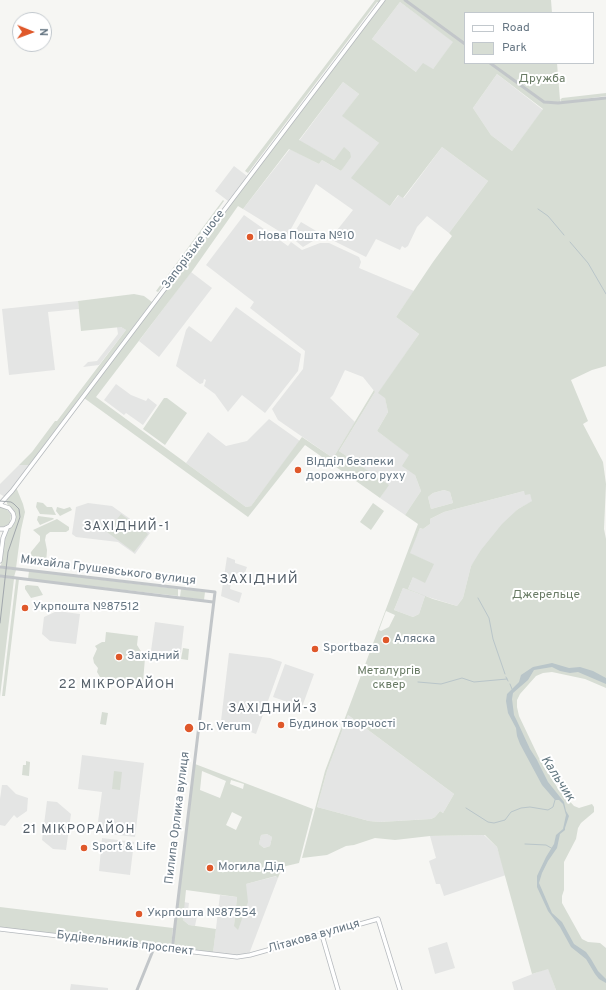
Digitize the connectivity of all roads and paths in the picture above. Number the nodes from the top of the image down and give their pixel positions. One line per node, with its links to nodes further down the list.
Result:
1 (383, 0): 6 (main road, Запорізьке шосе)
2 (405, 0): 3 (street)
3 (464, 43)
4 (491, 64): 5 (street)
5 (606, 98)
6 (5, 499): 7 (main road, Запорізьке шосе); 8 (main road)
7 (0, 505): 8 (main road)
8 (8, 507): 9 (main road)
9 (8, 528): 10 (main road); 11 (main road)
10 (0, 529)
11 (0, 561)
12 (0, 567): 15 (street, Михайла Грушевського вулиця)
13 (0, 576): 15 (street, Михайла Грушевського вулиця)
14 (215, 592): 15 (street, Михайла Грушевського вулиця); 16 (street, Пилипа Орлика вулиця)
15 (179, 593): 16 (street, Михайла Грушевського вулиця)
16 (213, 602): 20 (street, Пилипа Орлика вулиця)
17 (0, 929): 19 (main road, Будівельників проспект)
18 (322, 935): 21 (main road, Літакова вулиця); 23 (main road); 24 (main road, Літакова вулиця)
19 (154, 948): 20 (main road, Будівельників проспект); 22 (street)
20 (172, 950): 21 (main road, Будівельників проспект)
21 (250, 956)
22 (137, 990)
23 (338, 990)
24 (399, 990)

